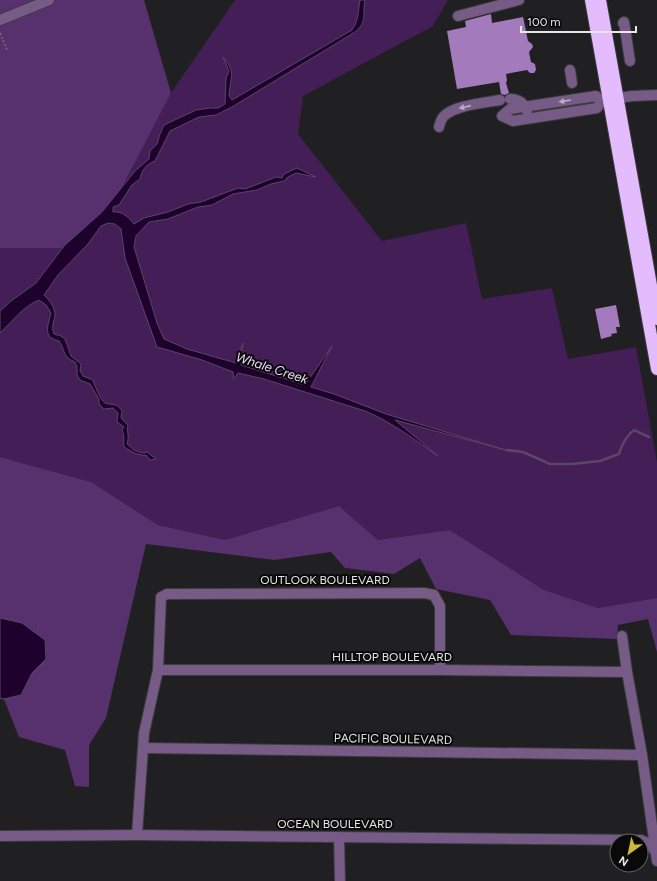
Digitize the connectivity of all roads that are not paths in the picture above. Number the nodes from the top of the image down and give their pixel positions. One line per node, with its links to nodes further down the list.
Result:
1 (49, 0): 6 (street)
2 (519, 0): 5 (street)
3 (591, 0): 12 (highway)
4 (600, 0): 12 (highway)
5 (458, 16)
6 (0, 20)
7 (623, 23): 8 (street)
8 (630, 61)
9 (570, 70): 10 (street)
10 (572, 83)
11 (657, 95): 12 (street)
12 (609, 100): 13 (street, one-way to 13); 14 (street); 16 (highway); 17 (highway)
13 (525, 107): 14 (street); 14 (street); 15 (street, one-way to 15)
14 (529, 119)
15 (439, 127)
16 (657, 319)
17 (657, 369)
18 (622, 636): 21 (street)
19 (158, 670): 20 (street, HILLTOP BOULEVARD); 20 (street, OUTLOOK BOULEVARD); 22 (street)
20 (440, 670): 21 (street, HILLTOP BOULEVARD)
21 (627, 672): 23 (street)
22 (143, 748): 23 (street, PACIFIC BOULEVARD); 24 (street)
23 (642, 756): 27 (street)
24 (137, 835): 25 (street, OCEAN BOULEVARD); 26 (street, OCEAN BOULEVARD)
25 (0, 836)
26 (339, 836): 27 (street, OCEAN BOULEVARD); 28 (street)
27 (656, 857)
28 (340, 881)

